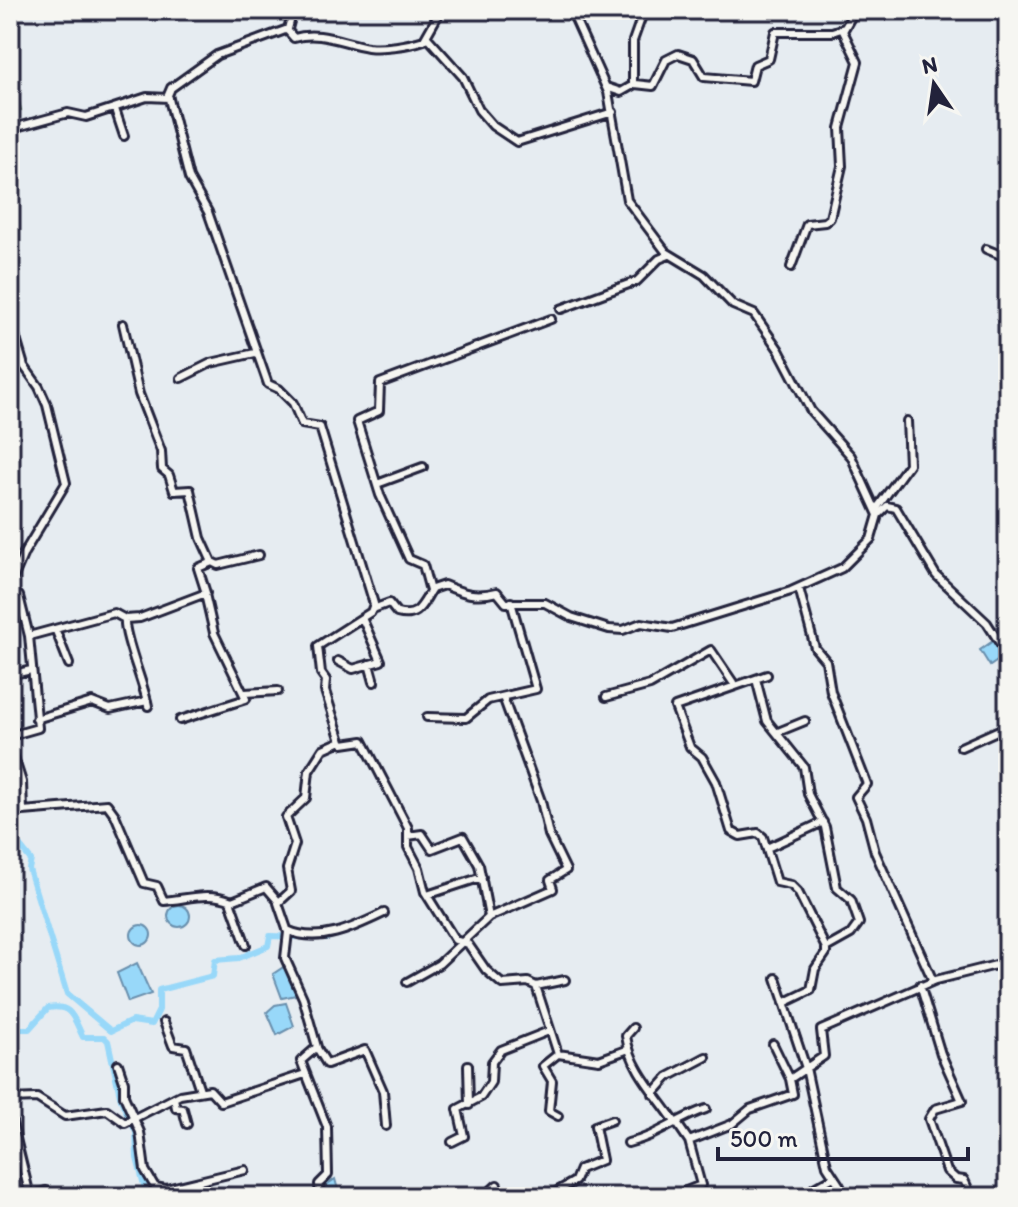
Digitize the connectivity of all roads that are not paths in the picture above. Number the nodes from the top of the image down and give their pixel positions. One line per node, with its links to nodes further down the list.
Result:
1 (293, 10): 7 (street)
2 (441, 10): 8 (street)
3 (571, 10): 10 (street)
4 (644, 10): 9 (street)
5 (855, 10): 6 (street)
6 (844, 28): 9 (street); 19 (street)
7 (287, 30): 8 (street); 11 (street)
8 (427, 37): 13 (street)
9 (633, 84): 10 (street)
10 (606, 87): 13 (street)
11 (169, 98): 12 (street); 24 (street)
12 (115, 109): 14 (street); 15 (street)
13 (613, 112): 17 (street)
14 (10, 129)
15 (124, 136)
16 (986, 249): 18 (street)
17 (669, 255): 20 (street); 29 (street)
18 (1007, 255)
19 (791, 267)
20 (561, 309)
21 (10, 318): 32 (street)
22 (551, 319): 28 (street)
23 (123, 324): 31 (street)
24 (255, 353): 25 (street); 38 (street)
25 (181, 378)
26 (907, 421): 29 (street)
27 (423, 467): 28 (street)
28 (377, 484): 34 (street)
29 (878, 512): 33 (street); 43 (street)
30 (259, 555): 31 (street)
31 (212, 562): 36 (street)
32 (10, 586)
33 (799, 588): 37 (street); 86 (street)
34 (430, 591): 37 (street); 38 (street)
35 (10, 594): 42 (street)
36 (205, 594): 40 (street); 55 (street)
37 (511, 602): 56 (street)
38 (373, 609): 39 (street)
39 (362, 618): 46 (street); 65 (street)
40 (125, 619): 41 (street); 59 (street)
41 (56, 631): 42 (street); 45 (street)
42 (29, 636): 48 (street)
43 (1004, 644): 47 (street)
44 (338, 661): 46 (street)
45 (69, 664)
46 (369, 664): 52 (street)
47 (1008, 665)
48 (31, 670): 49 (street); 59 (street)
49 (10, 675)
50 (767, 675): 51 (street)
51 (756, 679): 53 (street); 63 (street)
52 (374, 682)
53 (734, 684): 57 (street); 70 (street)
54 (278, 691): 55 (street)
55 (245, 693): 60 (street)
56 (503, 697): 58 (street); 78 (street)
57 (606, 697)
58 (427, 717)
59 (36, 719): 64 (street)
60 (180, 720)
61 (805, 721): 63 (street)
62 (1008, 726): 67 (street)
63 (778, 732): 68 (street)
64 (10, 736)
65 (341, 741): 69 (street); 75 (street)
66 (10, 745): 73 (street)
67 (961, 747)
68 (823, 822): 70 (street); 82 (street)
69 (408, 836): 71 (street); 72 (street)
70 (767, 848): 82 (street)
71 (482, 877): 72 (street); 78 (street)
72 (427, 895): 80 (street)
73 (199, 897): 74 (street); 76 (street)
74 (230, 901): 75 (street); 81 (street)
75 (278, 901): 79 (street)
76 (201, 906)
77 (384, 913): 79 (street)
78 (489, 917): 80 (street)
79 (288, 933): 95 (street)
80 (460, 943): 87 (street); 88 (street)
81 (246, 945)
82 (826, 948): 90 (street)
83 (1008, 962): 86 (street)
84 (776, 978): 90 (street)
85 (565, 980): 88 (street)
86 (933, 981): 89 (street)
87 (407, 982)
88 (536, 986): 93 (street)
89 (920, 986): 101 (street); 131 (street)
90 (784, 1003): 101 (street)
91 (164, 1022): 104 (street)
92 (633, 1028): 96 (street)
93 (549, 1031): 97 (street); 108 (street)
94 (773, 1044): 103 (street)
95 (317, 1048): 102 (street); 116 (street)
96 (629, 1049): 97 (street); 105 (street)
97 (558, 1054): 111 (street)
98 (706, 1057): 105 (street)
99 (118, 1064): 112 (street)
100 (468, 1065): 108 (street)
101 (806, 1067): 103 (street); 121 (street)
102 (305, 1074): 104 (street); 126 (street)
103 (790, 1079): 117 (street)
104 (200, 1090): 106 (street)
105 (653, 1094): 114 (street)
106 (174, 1098): 112 (street); 115 (street)
107 (10, 1099): 112 (street)
108 (469, 1105): 118 (street)
109 (706, 1109): 114 (street)
110 (10, 1114): 125 (street)
111 (558, 1116)
112 (133, 1120): 120 (street)
113 (612, 1120): 128 (street)
114 (676, 1122): 117 (street); 119 (street)
115 (187, 1124)
116 (386, 1126)
117 (689, 1141): 129 (street)
118 (452, 1142)
119 (628, 1143)
120 (245, 1170)
121 (832, 1178): 123 (street); 130 (street)
122 (497, 1185): 127 (street)
123 (814, 1188)
124 (46, 1191): 125 (street)
125 (29, 1196)
126 (320, 1197)
127 (484, 1197)
128 (547, 1197)
129 (689, 1197)
130 (836, 1197)
131 (972, 1197)

